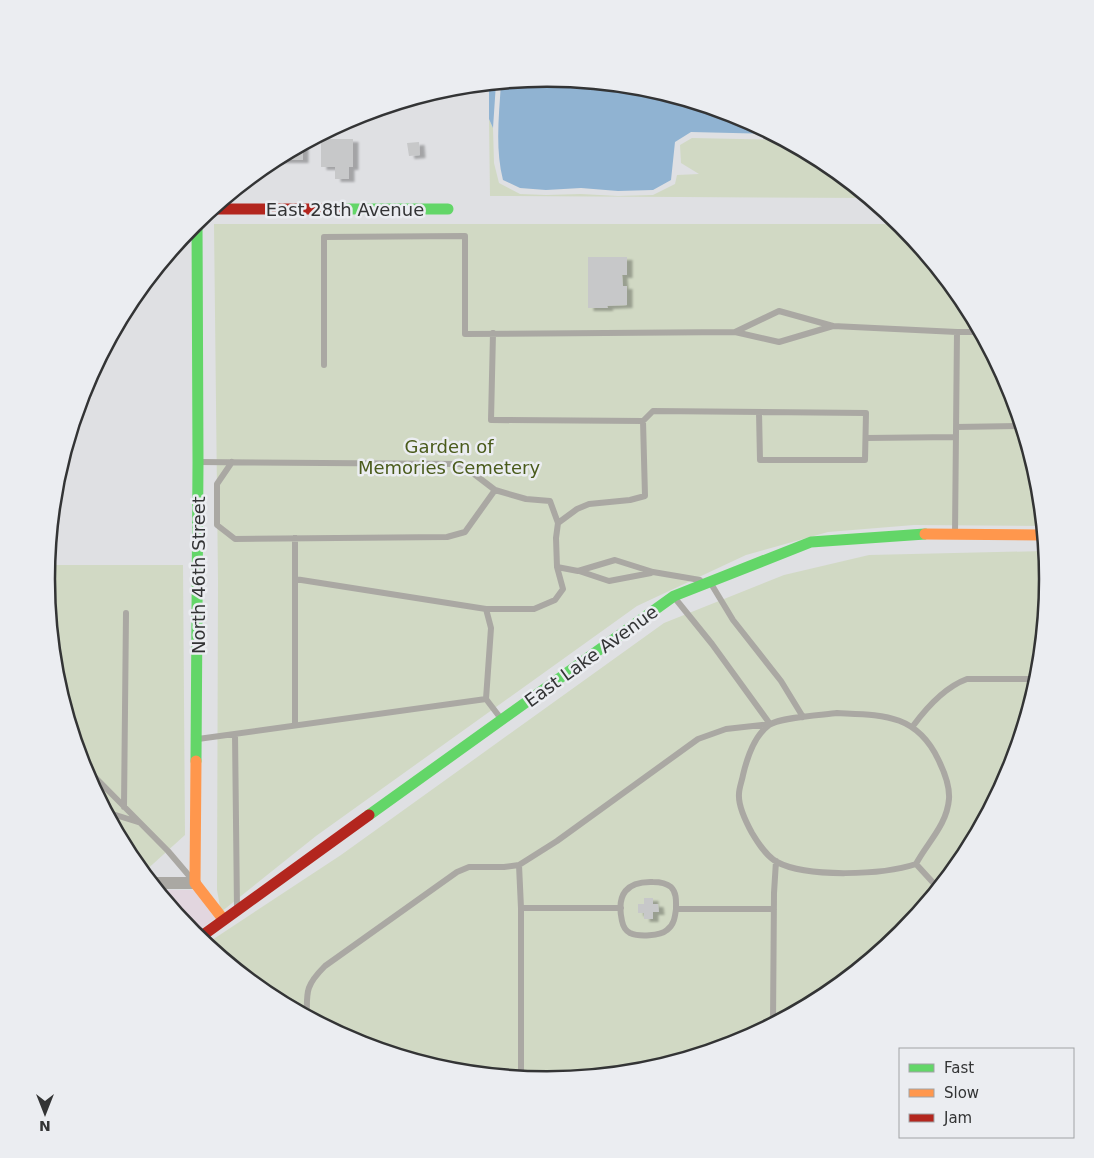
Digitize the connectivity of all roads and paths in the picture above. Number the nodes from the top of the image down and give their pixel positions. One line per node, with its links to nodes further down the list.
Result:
1 (224, 208): 2 (street, East 28th Avenue)
2 (448, 209)
3 (197, 233): 16 (street, North 46th Street)
4 (833, 326): 5 (lane); 5 (lane); 6 (lane)
5 (735, 332): 8 (lane)
6 (957, 332): 7 (lane); 13 (lane)
7 (972, 332)
8 (493, 333): 9 (lane); 11 (lane)
9 (324, 365)
10 (759, 412): 11 (lane); 15 (lane); 15 (lane)
11 (643, 422): 19 (lane)
12 (1014, 426): 13 (lane)
13 (956, 427): 14 (lane)
14 (956, 437): 15 (lane); 20 (lane)
15 (866, 438)
16 (198, 462): 17 (lane); 39 (street, North 46th Street)
17 (232, 462): 18 (lane); 22 (lane)
18 (495, 490): 19 (lane); 22 (lane)
19 (558, 523): 23 (lane)
20 (955, 534): 21 (street, East Lake Avenue); 27 (street, East Lake Avenue)
21 (1037, 535)
22 (295, 538): 26 (lane)
23 (557, 567): 24 (lane); 29 (lane)
24 (578, 571): 25 (lane); 25 (lane)
25 (653, 572): 27 (lane)
26 (295, 579): 29 (lane); 36 (lane)
27 (710, 582): 28 (street, East Lake Avenue); 33 (lane)
28 (674, 596): 34 (street, East Lake Avenue); 35 (lane)
29 (486, 609): 32 (lane)
30 (126, 613): 41 (lane)
31 (1029, 679): 37 (lane)
32 (486, 698): 34 (lane); 36 (lane)
33 (803, 717): 35 (lane); 37 (lane)
34 (502, 720): 54 (street, East Lake Avenue)
35 (770, 724): 44 (lane); 46 (lane)
36 (295, 725): 38 (lane)
37 (913, 726): 45 (lane)
38 (235, 734): 39 (lane); 54 (lane)
39 (196, 739): 48 (street, North 46th Street)
40 (98, 781): 41 (lane)
41 (124, 807): 43 (lane)
42 (116, 815): 43 (lane)
43 (139, 822): 48 (lane)
44 (776, 862): 45 (lane); 52 (lane)
45 (916, 864): 49 (lane)
46 (519, 865): 50 (lane); 57 (lane)
47 (160, 883): 48 (street)
48 (195, 883): 55 (street)
49 (934, 883)
50 (521, 908): 51 (lane); 59 (lane)
51 (621, 908): 53 (lane); 53 (lane)
52 (774, 908): 53 (lane); 58 (lane)
53 (676, 909)
54 (237, 910): 55 (street, East Lake Avenue)
55 (223, 919): 56 (street, East Lake Avenue)
56 (205, 933)
57 (307, 1008)
58 (774, 1015)
59 (521, 1070)

